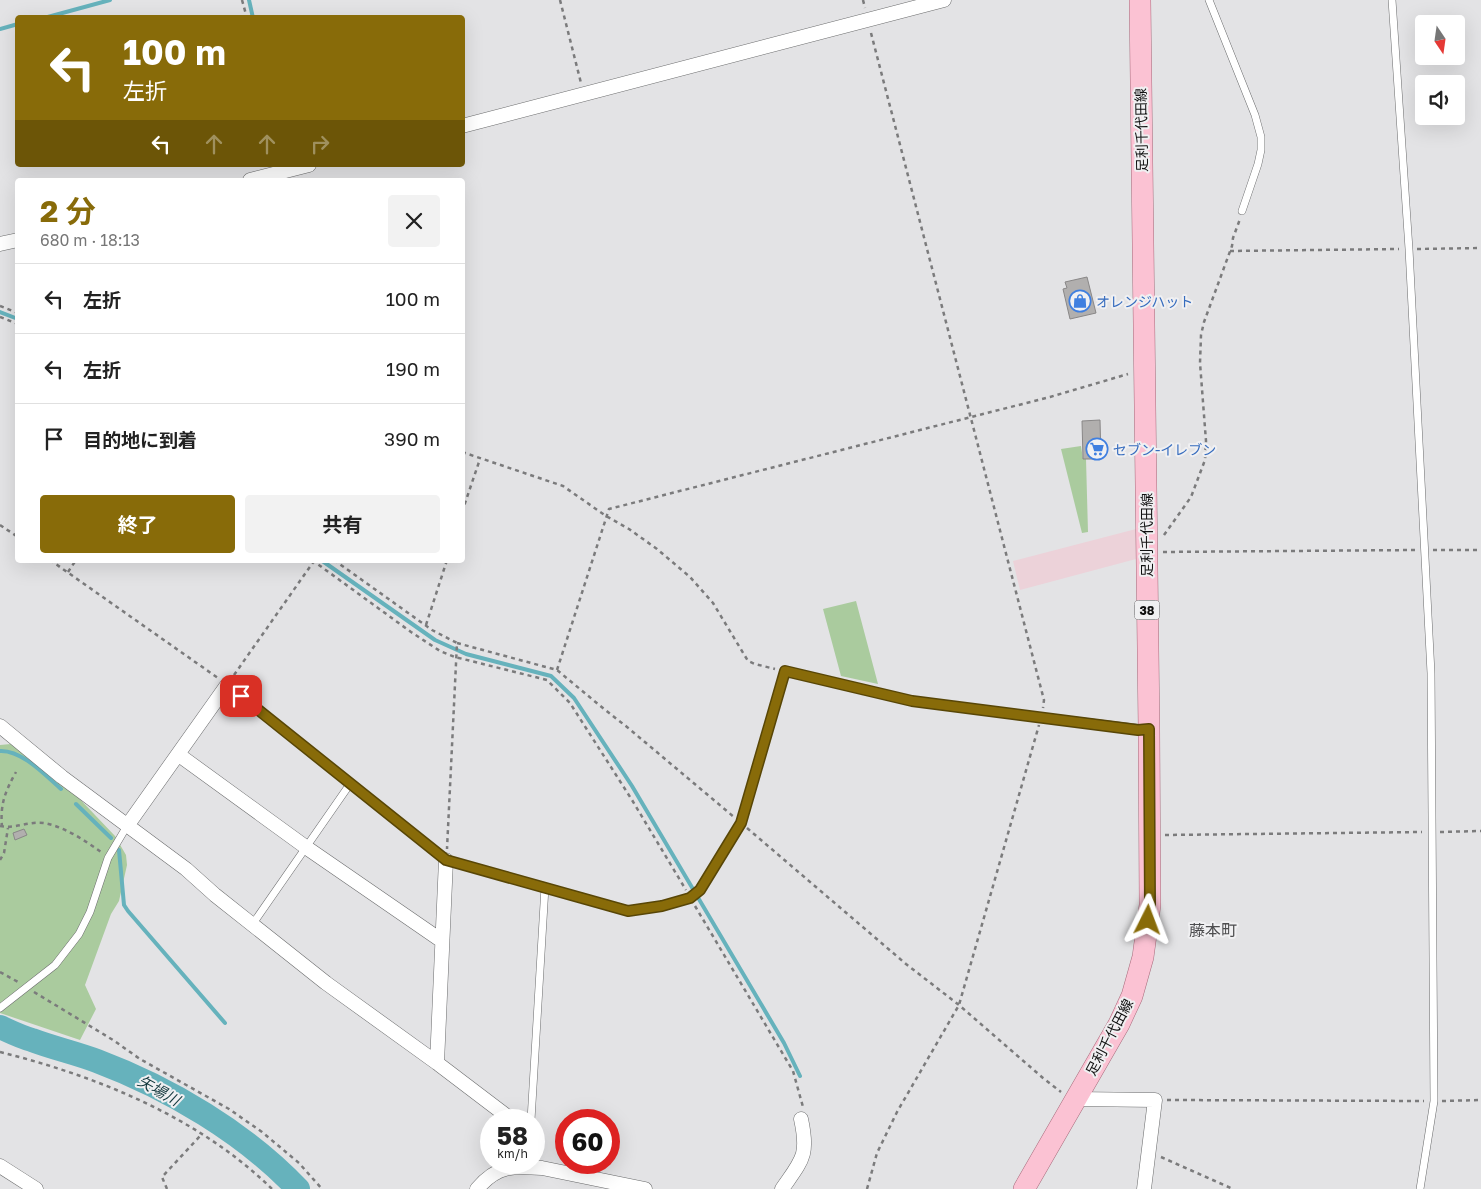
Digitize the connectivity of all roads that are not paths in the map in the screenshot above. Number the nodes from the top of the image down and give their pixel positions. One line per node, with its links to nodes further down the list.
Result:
1 (944, 0): 5 (street)
2 (1140, 0): 13 (main road, 足利千代田線 / 38)
3 (1209, 0): 8 (lane)
4 (1392, 0): 37 (lane)
5 (465, 125)
6 (301, 167): 7 (street)
7 (258, 178)
8 (1242, 211)
9 (15, 241): 10 (street)
10 (0, 244)
11 (227, 685): 14 (street); 15 (lane)
12 (0, 726): 16 (street)
13 (1149, 729): 19 (lane); 24 (main road, 足利千代田線 / 38)
14 (179, 755): 16 (street); 17 (street)
15 (350, 784): 17 (lane); 18 (lane)
16 (127, 826): 20 (street); 22 (lane)
17 (307, 848): 20 (lane); 21 (street)
18 (446, 860): 19 (lane); 21 (street)
19 (545, 887): 26 (lane)
20 (252, 925): 23 (street)
21 (442, 941): 23 (street)
22 (0, 1008)
23 (438, 1063): 25 (street)
24 (1076, 1099): 35 (main road, 足利千代田線 / 38); 36 (street)
25 (498, 1109)
26 (532, 1109)
27 (801, 1119): 34 (street)
28 (0, 1166): 31 (street)
29 (545, 1169): 33 (street)
30 (491, 1174): 32 (street)
31 (36, 1189)
32 (477, 1189)
33 (645, 1189)
34 (782, 1189)
35 (1024, 1189)
36 (1144, 1189)
37 (1420, 1189)

